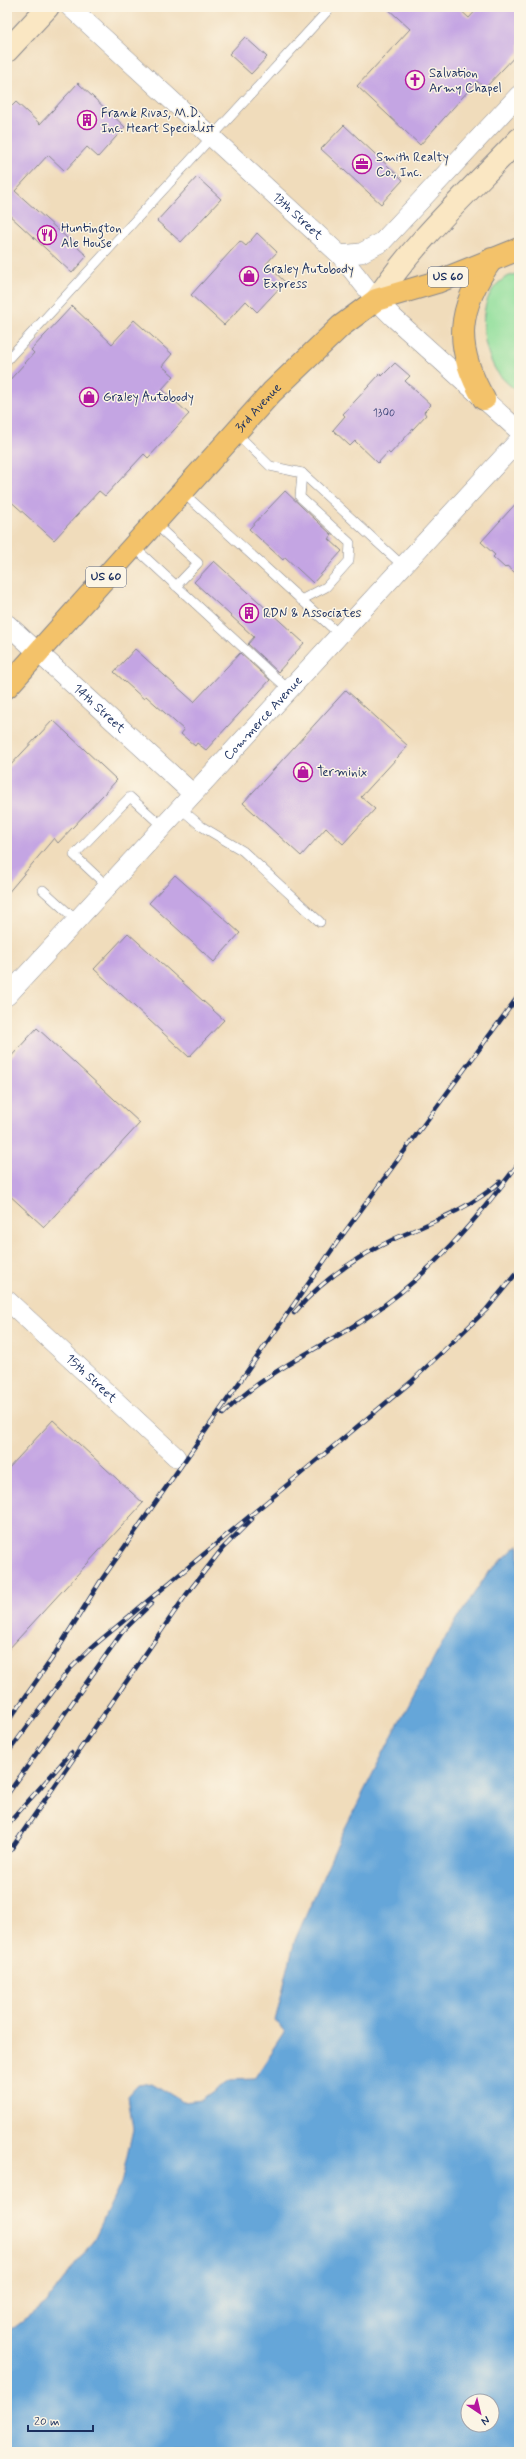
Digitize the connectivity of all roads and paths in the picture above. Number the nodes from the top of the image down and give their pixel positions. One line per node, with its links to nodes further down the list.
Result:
1 (48, 7): 4 (street)
2 (70, 7): 6 (street, 13th Street)
3 (331, 7): 6 (lane)
4 (7, 51)
5 (519, 95): 9 (street)
6 (213, 138): 9 (street, 13th Street); 12 (lane)
7 (519, 140): 11 (street, 3rd Avenue)
8 (519, 249): 10 (main road, US 60)
9 (340, 255): 11 (street, 13th Street)
10 (492, 259): 11 (main road, US 60); 13 (main road)
11 (376, 300): 13 (street, 13th Street); 15 (main road, 3rd Avenue / US 60)
12 (7, 360)
13 (484, 399): 14 (street, 13th Street)
14 (519, 431)
15 (235, 432): 17 (lane); 18 (main road, 3rd Avenue / US 60)
16 (519, 440): 21 (street, Commerce Avenue)
17 (302, 473): 21 (lane); 23 (lane)
18 (182, 491): 19 (main road, 3rd Avenue / US 60); 23 (lane)
19 (154, 523): 20 (main road, 3rd Avenue / US 60); 22 (lane)
20 (133, 546): 22 (lane); 26 (main road, 3rd Avenue / US 60)
21 (403, 566): 25 (street, Commerce Avenue)
22 (176, 586): 28 (lane)
23 (301, 600): 25 (lane)
24 (7, 624): 26 (street, 14th Street)
25 (339, 634): 28 (street, Commerce Avenue)
26 (38, 652): 27 (main road, 3rd Avenue / US 60); 29 (street, 14th Street)
27 (7, 687)
28 (288, 689): 29 (street, Commerce Avenue)
29 (186, 800): 30 (street, Commerce Avenue); 34 (lane)
30 (162, 826): 31 (street, Commerce Avenue); 31 (lane)
31 (107, 886): 33 (street, Commerce Avenue)
32 (43, 890): 33 (lane)
33 (76, 920): 35 (street, Commerce Avenue)
34 (320, 922)
35 (7, 996)
36 (7, 1300): 37 (street, 15th Street)
37 (176, 1457)

